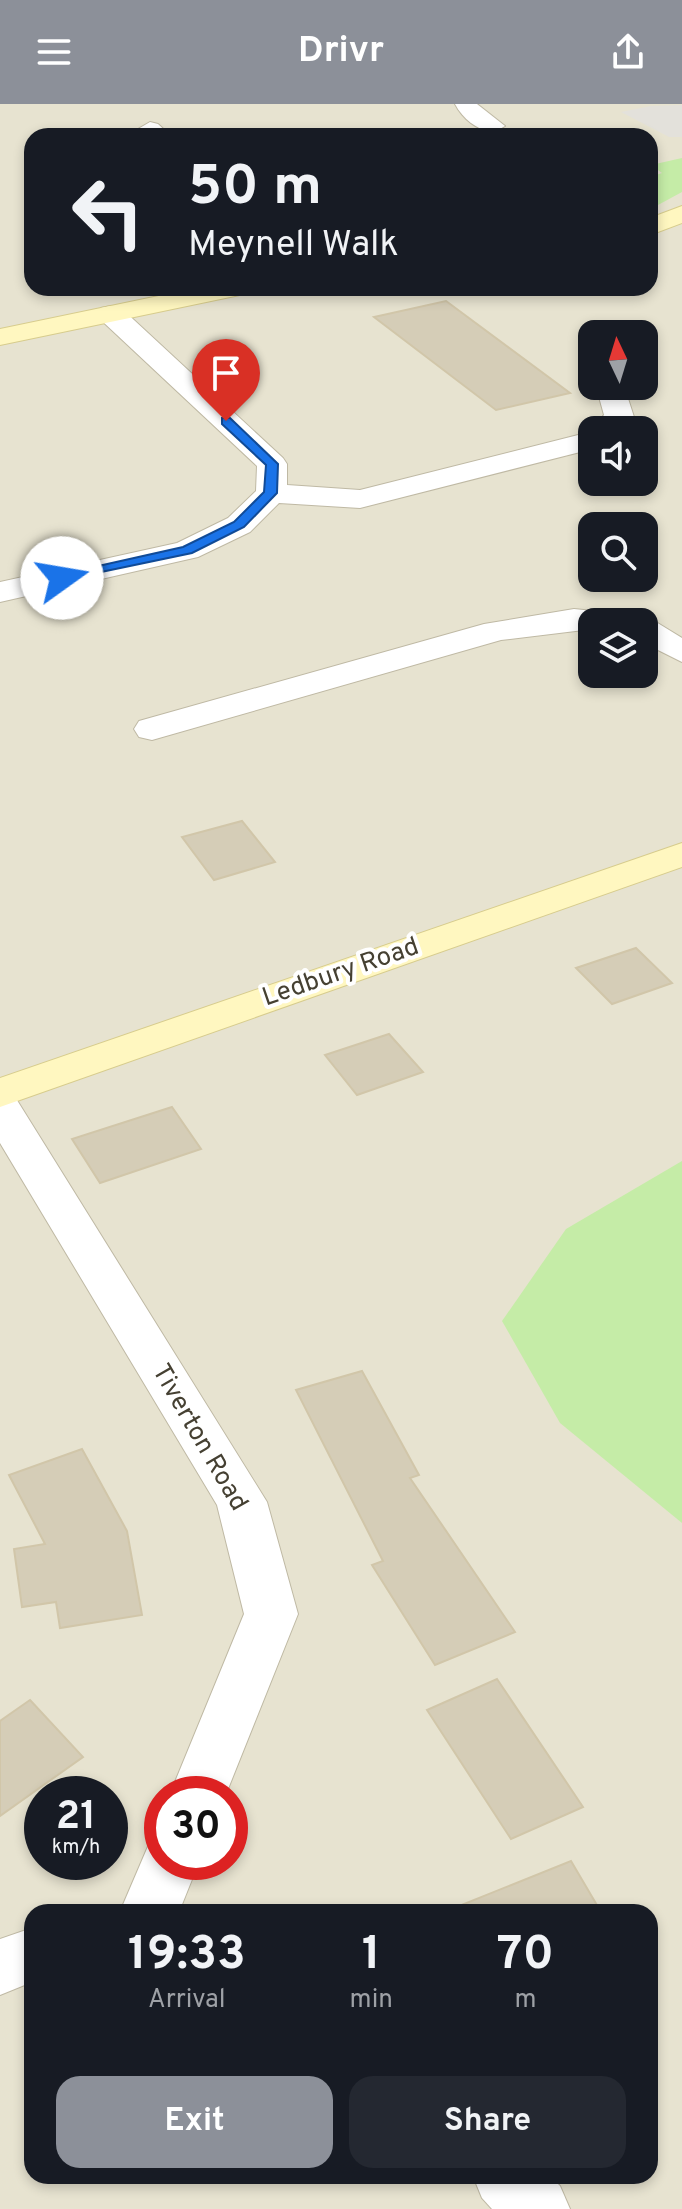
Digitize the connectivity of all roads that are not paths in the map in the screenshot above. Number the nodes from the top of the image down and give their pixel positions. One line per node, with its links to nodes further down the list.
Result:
1 (466, 104): 2 (street)
2 (493, 126)
3 (682, 214): 4 (street)
4 (658, 224)
5 (658, 240): 6 (street)
6 (682, 240)
7 (197, 296): 8 (street)
8 (111, 314): 9 (street); 11 (street)
9 (0, 337)
10 (578, 444): 11 (street)
11 (271, 493): 12 (street)
12 (0, 592)
13 (578, 618): 16 (street)
14 (658, 637): 15 (street)
15 (682, 652)
16 (152, 729)
17 (682, 854): 18 (street, Ledbury Road)
18 (0, 1093)
19 (0, 1107): 20 (street, Tiverton Road)
20 (205, 1776)
21 (24, 1958): 22 (street)
22 (0, 1967)
23 (513, 2184): 24 (street)
24 (537, 2209)

